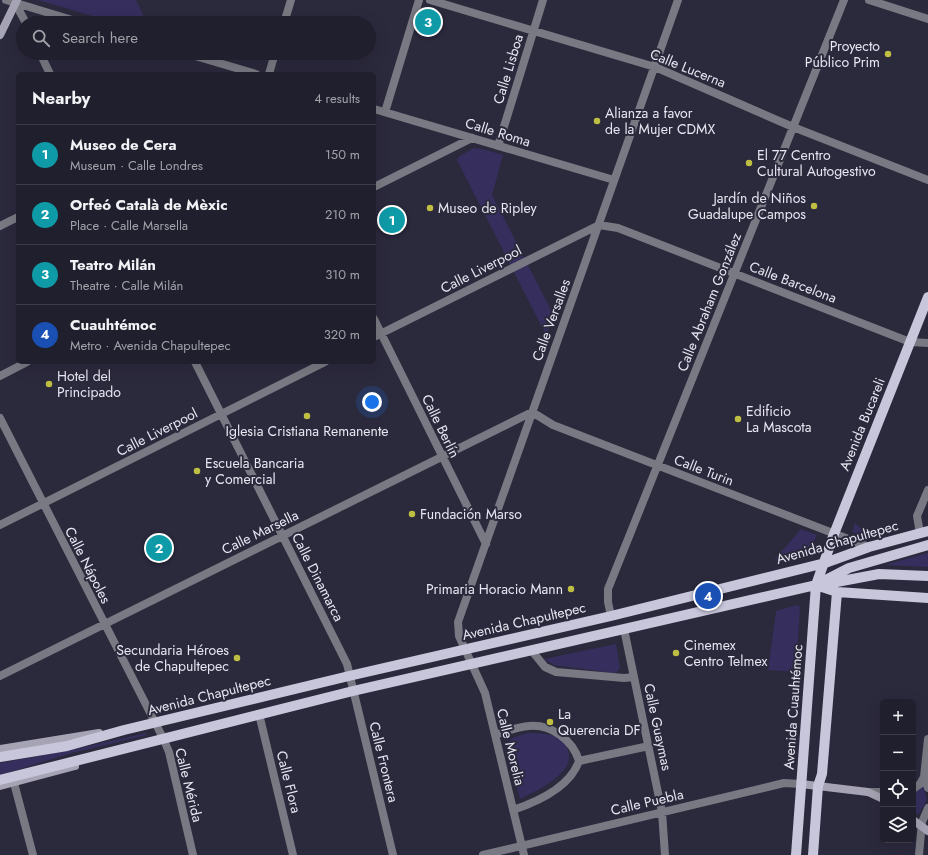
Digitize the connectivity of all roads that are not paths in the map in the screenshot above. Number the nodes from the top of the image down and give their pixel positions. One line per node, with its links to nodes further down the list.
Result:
1 (6, 0): 9 (street)
2 (291, 0): 12 (street)
3 (419, 0): 24 (street)
4 (430, 0): 14 (street, Calle Lucerna)
5 (543, 0): 14 (street, Calle Lisboa)
6 (678, 0): 19 (street, Calle Versalles)
7 (844, 0): 25 (street, Calle Abraham González)
8 (869, 0): 13 (street)
9 (16, 1): 10 (street); 11 (street); 15 (main road)
10 (23, 16)
11 (61, 16)
12 (286, 16)
13 (928, 19)
14 (534, 30): 19 (street, Calle Lucerna); 27 (street, Calle Lisboa)
15 (0, 34)
16 (43, 60): 20 (street)
17 (209, 60): 21 (street)
18 (274, 60): 22 (street)
19 (655, 67): 25 (street, Calle Lucerna); 28 (street, Calle Versalles)
20 (49, 72)
21 (249, 72)
22 (270, 72)
23 (376, 110): 24 (street, Calle Roma)
24 (385, 112): 26 (street, Calle Roma)
25 (793, 127): 29 (street, Calle Lucerna); 34 (street, Calle Abraham González)
26 (472, 138): 27 (street, Calle Roma); 30 (street)
27 (498, 146): 28 (street, Calle Roma)
28 (614, 180): 32 (street, Calle Versalles)
29 (928, 180)
30 (376, 187)
31 (16, 218): 33 (street)
32 (599, 225): 34 (street, Calle Barcelona); 36 (street, Calle Liverpool); 43 (street, Calle Versalles)
33 (0, 226)
34 (734, 273): 37 (street, Calle Barcelona); 47 (street, Calle Abraham González)
35 (928, 297): 37 (main road, Avenida Bucareli)
36 (378, 336): 46 (street, Calle Berlín)
37 (910, 342): 38 (street, Calle Barcelona); 52 (main road, Avenida Bucareli)
38 (928, 343)
39 (23, 364): 42 (street)
40 (196, 364): 44 (street, Calle Dinamarca)
41 (321, 364): 44 (street, Calle Liverpool)
42 (0, 376)
43 (532, 412): 46 (street, Calle Marsella); 47 (street, Calle Turin); 54 (street, Calle Versalles)
44 (221, 414): 49 (street, Calle Liverpool); 53 (street, Calle Dinamarca)
45 (0, 418): 49 (street, Calle Nápoles)
46 (442, 456): 53 (street, Calle Marsella); 54 (street, Calle Berlín)
47 (658, 466): 52 (street, Calle Turin); 62 (street, Calle Abraham González)
48 (928, 490): 51 (street)
49 (42, 504): 50 (street, Calle Liverpool); 63 (street, Calle Nápoles)
50 (0, 525)
51 (924, 532): 56 (main road, Avenida Chapultepec)
52 (834, 534): 56 (street, Calle Turin); 57 (main road, Avenida Bucareli)
53 (283, 535): 63 (street, Calle Marsella); 69 (street, Calle Dinamarca)
54 (486, 544): 65 (street, Calle Versalles)
55 (928, 545): 59 (main road, Avenida Chapultepec)
56 (869, 547): 57 (main road, Avenida Chapultepec)
57 (825, 562): 59 (main road, Avenida Cuauhtémoc); 62 (main road, Avenida Chapultepec)
58 (928, 576): 59 (main road)
59 (816, 585): 60 (main road); 64 (main road, Avenida Chapultepec); 86 (main road, Avenida Cuauhtémoc)
60 (837, 592): 61 (main road); 88 (main road)
61 (928, 598)
62 (611, 616): 65 (main road, Avenida Chapultepec)
63 (104, 624): 68 (street, Calle Marsella); 73 (street, Calle Nápoles)
64 (624, 630): 66 (main road, Avenida Chapultepec); 70 (street, Calle Guaymas)
65 (465, 649): 67 (street, Calle Morelia); 69 (main road, Avenida Chapultepec)
66 (532, 651): 67 (main road, Avenida Chapultepec); 70 (street)
67 (473, 664): 71 (main road, Avenida Chapultepec); 75 (street, Calle Morelia)
68 (0, 676)
69 (349, 676): 71 (street, Calle Frontera); 73 (main road, Avenida Chapultepec)
70 (634, 677): 79 (street, Calle Guaymas)
71 (353, 691): 72 (main road, Avenida Chapultepec); 103 (street, Calle Frontera)
72 (259, 714): 76 (main road, Avenida Chapultepec); 102 (street, Calle Flora)
73 (154, 723): 74 (main road, Avenida Chapultepec); 76 (street, Calle Mérida)
74 (124, 730): 80 (main road, Avenida Chapultepec); 81 (main road, Avenida Chapultepec)
75 (495, 735): 82 (street); 95 (street, Calle Morelia)
76 (164, 738): 78 (main road, Avenida Chapultepec); 101 (street, Calle Mérida)
77 (928, 739): 83 (street)
78 (130, 746): 84 (main road, Avenida Chapultepec); 85 (main road, Avenida Chapultepec)
79 (649, 746): 82 (street); 96 (street, Calle Guaymas)
80 (0, 749)
81 (0, 758)
82 (579, 761): 95 (street)
83 (924, 778): 89 (street); 90 (street)
84 (0, 780)
85 (14, 783): 87 (main road, Avenida Chapultepec); 100 (street)
86 (801, 784): 88 (main road, Calle Puebla); 96 (street, Calle Puebla); 107 (main road, Avenida Cuauhtémoc)
87 (0, 786)
88 (818, 786): 91 (main road, Calle Puebla); 108 (main road)
89 (916, 787)
90 (928, 788)
91 (868, 792): 92 (street); 93 (main road, Calle Puebla)
92 (880, 792)
93 (880, 798)
94 (928, 808): 98 (street)
95 (513, 810): 99 (street, Calle Morelia)
96 (662, 812): 99 (street, Calle Puebla); 106 (street, Calle Guaymas)
97 (916, 822): 98 (main road)
98 (925, 829): 109 (street)
99 (522, 846): 104 (street, Calle Puebla); 105 (street, Calle Morelia)
100 (33, 855)
101 (193, 855)
102 (293, 855)
103 (393, 855)
104 (483, 855)
105 (524, 855)
106 (665, 855)
107 (796, 855)
108 (813, 855)
109 (919, 855)

